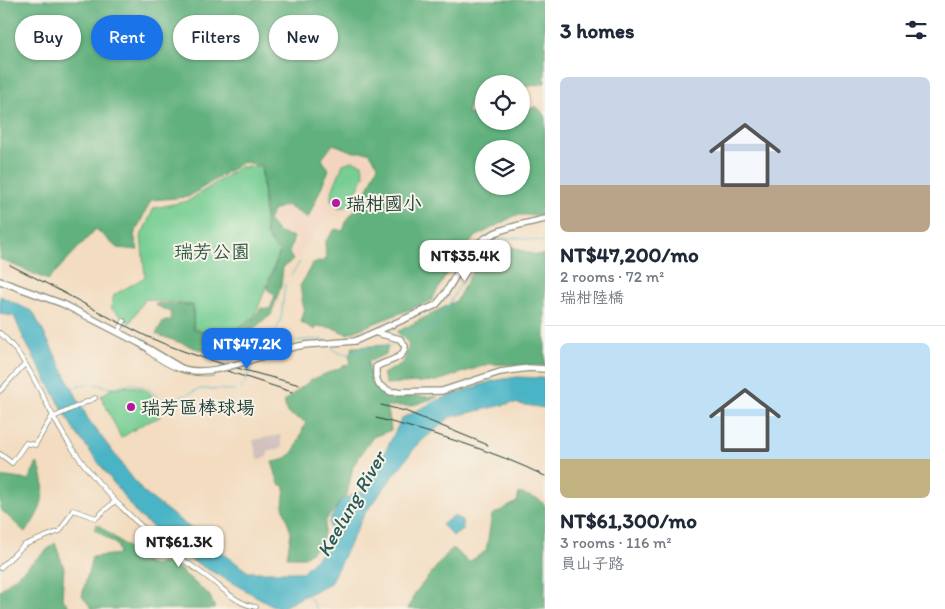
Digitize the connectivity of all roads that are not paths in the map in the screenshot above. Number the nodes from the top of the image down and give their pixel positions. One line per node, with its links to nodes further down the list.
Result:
1 (545, 219): 6 (main road)
2 (0, 281): 4 (main road)
3 (124, 321): 4 (street)
4 (118, 332): 7 (main road)
5 (0, 333): 8 (street)
6 (378, 333): 7 (main road, bridge); 9 (main road)
7 (139, 343): 7 (street)
8 (25, 364): 10 (street); 12 (street)
9 (545, 369)
10 (0, 391)
11 (95, 398): 12 (street)
12 (54, 415): 13 (street); 14 (street)
13 (0, 454)
14 (114, 502): 15 (street); 16 (street)
15 (0, 568)
16 (256, 607)

